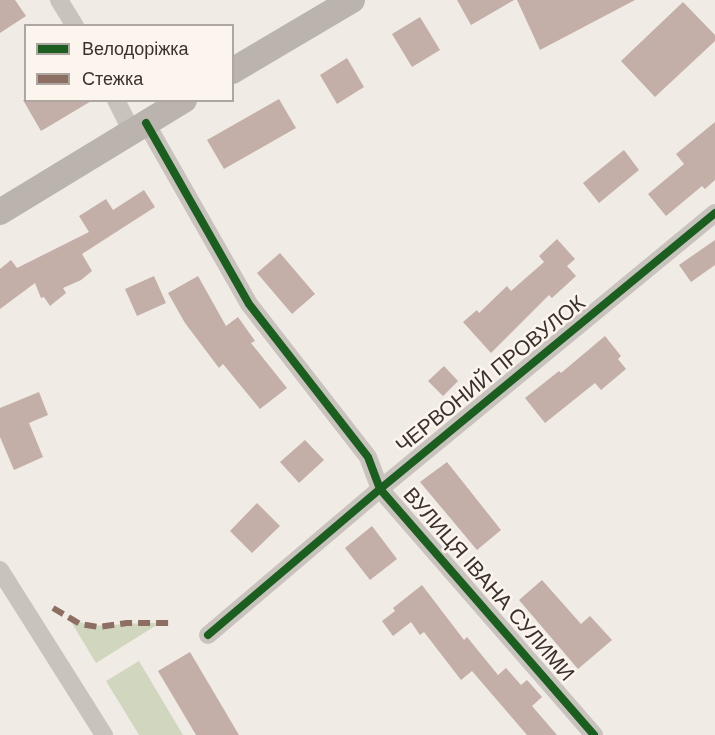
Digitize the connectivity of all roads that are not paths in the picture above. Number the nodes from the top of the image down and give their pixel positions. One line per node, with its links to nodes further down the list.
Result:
1 (59, 0): 3 (street)
2 (352, 0): 4 (street)
3 (74, 24)
4 (234, 70)
5 (118, 102): 7 (street, ВУЛИЦЯ ІВАНА СУЛИМИ)
6 (181, 102): 7 (street)
7 (139, 127): 8 (street); 10 (street, ВУЛИЦЯ ІВАНА СУЛИМИ)
8 (0, 212)
9 (715, 213): 10 (street, ЧЕРВОНИЙ ПРОВУЛОК)
10 (380, 489): 12 (street, ЧЕРВОНИЙ ПРОВУЛОК); 14 (street, ВУЛИЦЯ ІВАНА СУЛИМИ)
11 (0, 570): 13 (street)
12 (207, 635)
13 (104, 735)
14 (594, 735)

